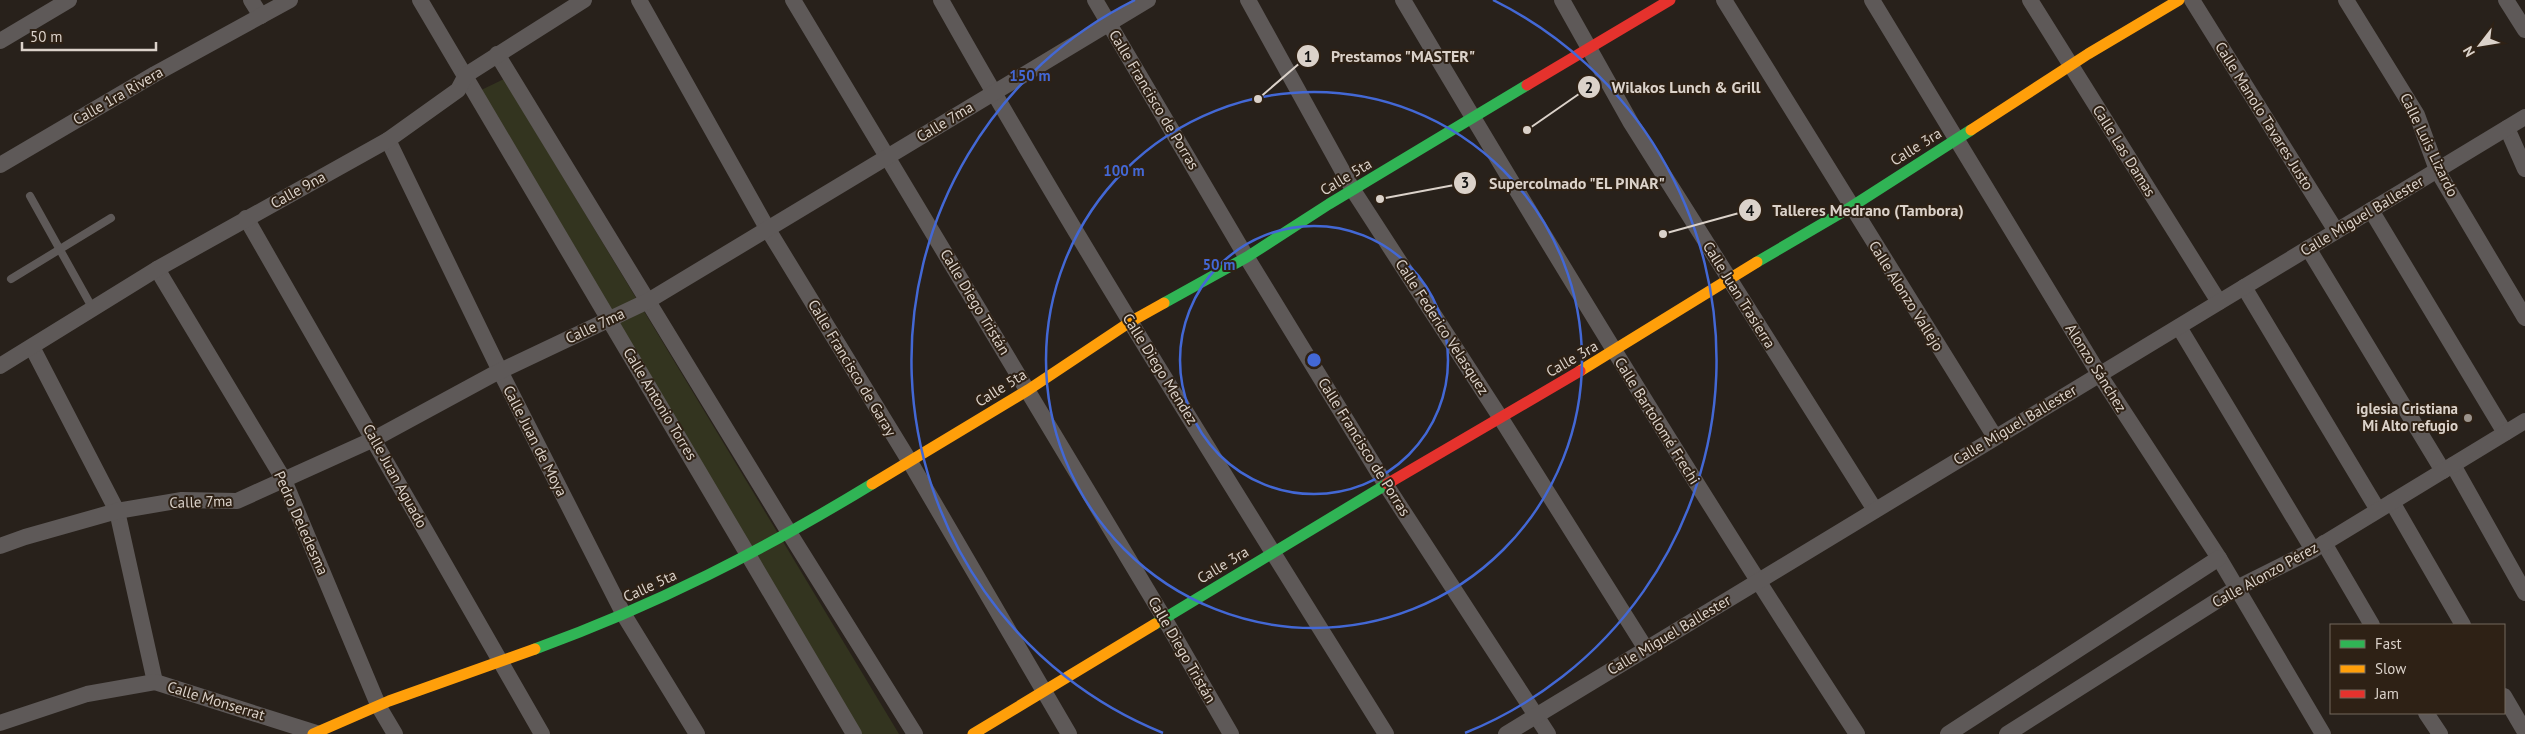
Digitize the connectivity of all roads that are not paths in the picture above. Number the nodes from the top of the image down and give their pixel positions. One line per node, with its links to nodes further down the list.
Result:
1 (69, 0): 25 (street)
2 (252, 0): 22 (street)
3 (290, 0): 22 (street, Calle 1ra Rivera)
4 (420, 0): 29 (street, Calle Antonio Torres)
5 (584, 0): 27 (street, Calle 9na)
6 (639, 0): 46 (street, Calle Francisco de Garay)
7 (793, 0): 36 (street, Calle Diego Tristán)
8 (941, 0): 30 (street, Calle Diego Mendez)
9 (1095, 0): 23 (street, Calle Francisco de Porras)
10 (1148, 0): 23 (street, Calle 7ma)
11 (1248, 0): 40 (street, Calle Federico Velasquez)
12 (1403, 0): 32 (street, Calle Bartolomé Frechi)
13 (1562, 0): 26 (street, Calle Juan Trasierra)
14 (1670, 0): 26 (street, Calle 5ta)
15 (1724, 0): 42 (street, Calle Alonzo Vallejo)
16 (1872, 0): 34 (street, Alonzo Sánchez)
17 (2030, 0): 28 (street, Calle Las Damas)
18 (2179, 0): 28 (street, Calle 3ra)
19 (2192, 0): 47 (street, Calle Manolo Tavares Justo)
20 (2346, 0): 38 (street, Calle Luis Lizardo)
21 (2506, 0): 24 (street)
22 (261, 16): 37 (street, Calle 1ra Rivera)
23 (1108, 24): 30 (street, Calle 7ma); 50 (street, Calle Francisco de Porras)
24 (2525, 30)
25 (0, 41)
26 (1589, 49): 32 (street, Calle 5ta); 52 (street, Calle Juan Trasierra)
27 (497, 54): 29 (street, Calle 9na); 55 (street)
28 (2070, 65): 34 (street, Calle 3ra); 56 (street, Calle Las Damas)
29 (466, 74): 35 (street, Calle 9na); 58 (street, Calle Antonio Torres)
30 (993, 94): 36 (street, Calle 7ma); 60 (street, Calle Diego Mendez)
31 (2525, 117): 33 (street, Calle Miguel Ballester)
32 (1474, 119): 40 (street, Calle 5ta); 63 (street, Calle Bartolomé Frechi)
33 (2507, 128): 38 (street, Calle Miguel Ballester); 39 (street)
34 (1957, 139): 42 (street, Calle 3ra); 66 (street, Alonzo Sánchez)
35 (388, 140): 45 (street, Calle 9na); 65 (street, Calle Juan de Moya)
36 (887, 156): 46 (street, Calle 7ma); 67 (street, Calle Diego Tristán)
37 (0, 165)
38 (2437, 170): 43 (street, Calle Miguel Ballester); 59 (street, Calle Luis Lizardo)
39 (2525, 170)
40 (1353, 190): 50 (street, Calle 5ta); 68 (street, Calle Federico Velasquez)
41 (30, 196): 49 (lane)
42 (1851, 206): 52 (street, Calle 3ra); 71 (street, Calle Alonzo Vallejo)
43 (2371, 210): 47 (street, Calle Miguel Ballester); 70 (street)
44 (111, 218): 49 (lane)
45 (246, 218): 51 (street, Calle 9na); 72 (street, Calle Juan Aguado)
46 (767, 228): 55 (street, Calle 7ma); 73 (street, Calle Francisco de Garay)
47 (2336, 231): 48 (street, Calle Miguel Ballester)
48 (2308, 248): 54 (street, Calle Miguel Ballester); 74 (street)
49 (60, 250): 53 (lane); 57 (lane)
50 (1247, 257): 60 (street, Calle 5ta); 76 (street, Calle Francisco de Porras)
51 (157, 269): 57 (street, Calle 9na); 75 (street, Pedro Deledesma)
52 (1729, 278): 63 (street, Calle 3ra); 78 (street, Calle Juan Trasierra)
53 (11, 279)
54 (2244, 287): 56 (street, Calle Miguel Ballester); 79 (street)
55 (648, 301): 58 (street, Calle 7ma); 81 (street)
56 (2219, 302): 61 (street, Calle Miguel Ballester)
57 (93, 309): 62 (street, Calle 9na)
58 (610, 318): 65 (street, Calle 7ma); 85 (street, Calle Antonio Torres)
59 (2525, 318)
60 (1130, 322): 67 (street, Calle 5ta); 84 (street, Calle Diego Mendez)
61 (2178, 326): 66 (street, Calle Miguel Ballester); 83 (street)
62 (32, 347): 64 (street, Calle 9na); 80 (street)
63 (1614, 351): 68 (street, Calle 3ra); 87 (street, Calle Bartolomé Frechi)
64 (0, 366)
65 (500, 371): 72 (street, Calle 7ma); 90 (street, Calle Juan de Moya)
66 (2099, 374): 71 (street, Calle Miguel Ballester); 86 (street, Alonzo Sánchez)
67 (1028, 390): 73 (street, Calle 5ta); 91 (street, Calle Diego Tristán)
68 (1500, 417): 76 (street, Calle 3ra); 94 (street, Calle Federico Velasquez)
69 (2523, 427): 70 (street, Calle Alonzo Pérez)
70 (2505, 433): 74 (street, Calle Alonzo Pérez)
71 (1995, 438): 78 (street, Calle Miguel Ballester)
72 (374, 439): 75 (street, Calle 7ma); 95 (street, Calle Juan Aguado)
73 (910, 462): 81 (street, Calle 5ta); 97 (street, Calle Francisco de Garay)
74 (2448, 468): 77 (street, Calle Alonzo Pérez); 89 (street)
75 (284, 480): 80 (street, Calle 7ma); 99 (street, Pedro Deledesma)
76 (1386, 485): 84 (street, Calle 3ra); 101 (street, Calle Francisco de Porras)
77 (2392, 502): 79 (street, Calle Alonzo Pérez); 93 (street)
78 (1875, 510): 87 (street, Calle Miguel Ballester)
79 (2378, 510): 83 (street, Calle Alonzo Pérez)
80 (117, 511): 82 (street, Calle 7ma); 96 (street)
81 (790, 534): 85 (street, Calle 5ta); 109 (street)
82 (0, 546)
83 (2319, 546): 88 (street, Calle Alonzo Pérez); 92 (street)
84 (1273, 552): 91 (street, Calle 3ra); 113 (street, Calle Diego Mendez)
85 (751, 556): 90 (street, Calle 5ta); 108 (street, Calle Antonio Torres)
86 (2220, 558): 88 (street, Alonzo Sánchez); 117 (street)
87 (1757, 582): 94 (street, Calle Miguel Ballester); 116 (street, Calle Bartolomé Frechi)
88 (2237, 588): 118 (street, Calle Alonzo Pérez); 119 (street, Alonzo Sánchez)
89 (2525, 593)
90 (624, 615): 95 (street, Calle 5ta); 107 (street, Calle Juan de Moya)
91 (1164, 618): 97 (street, Calle 3ra); 112 (street, Calle Diego Tristán)
92 (2371, 624)
93 (2462, 624)
94 (1646, 649): 101 (street, Calle Miguel Ballester)
95 (498, 660): 99 (street, Calle 5ta); 106 (street, Calle Juan Aguado)
96 (155, 682): 102 (street, Calle Monserrat); 103 (street, Calle Monserrat)
97 (1043, 691): 110 (street, Calle 3ra); 111 (street, Calle Francisco de Garay)
98 (2505, 698): 104 (street)
99 (379, 707): 103 (street, Calle 5ta); 105 (street, Pedro Deledesma)
100 (2427, 714): 120 (street)
101 (1537, 715): 114 (street, Calle Miguel Ballester); 115 (street, Calle Francisco de Porras)
102 (0, 723)
103 (314, 733)
104 (2524, 733)
105 (395, 734)
106 (542, 734)
107 (698, 734)
108 (854, 734)
109 (915, 734)
110 (973, 734)
111 (1070, 734)
112 (1231, 734)
113 (1386, 734)
114 (1506, 734)
115 (1548, 734)
116 (1857, 734)
117 (1948, 734)
118 (2007, 734)
119 (2323, 734)
120 (2440, 734)

